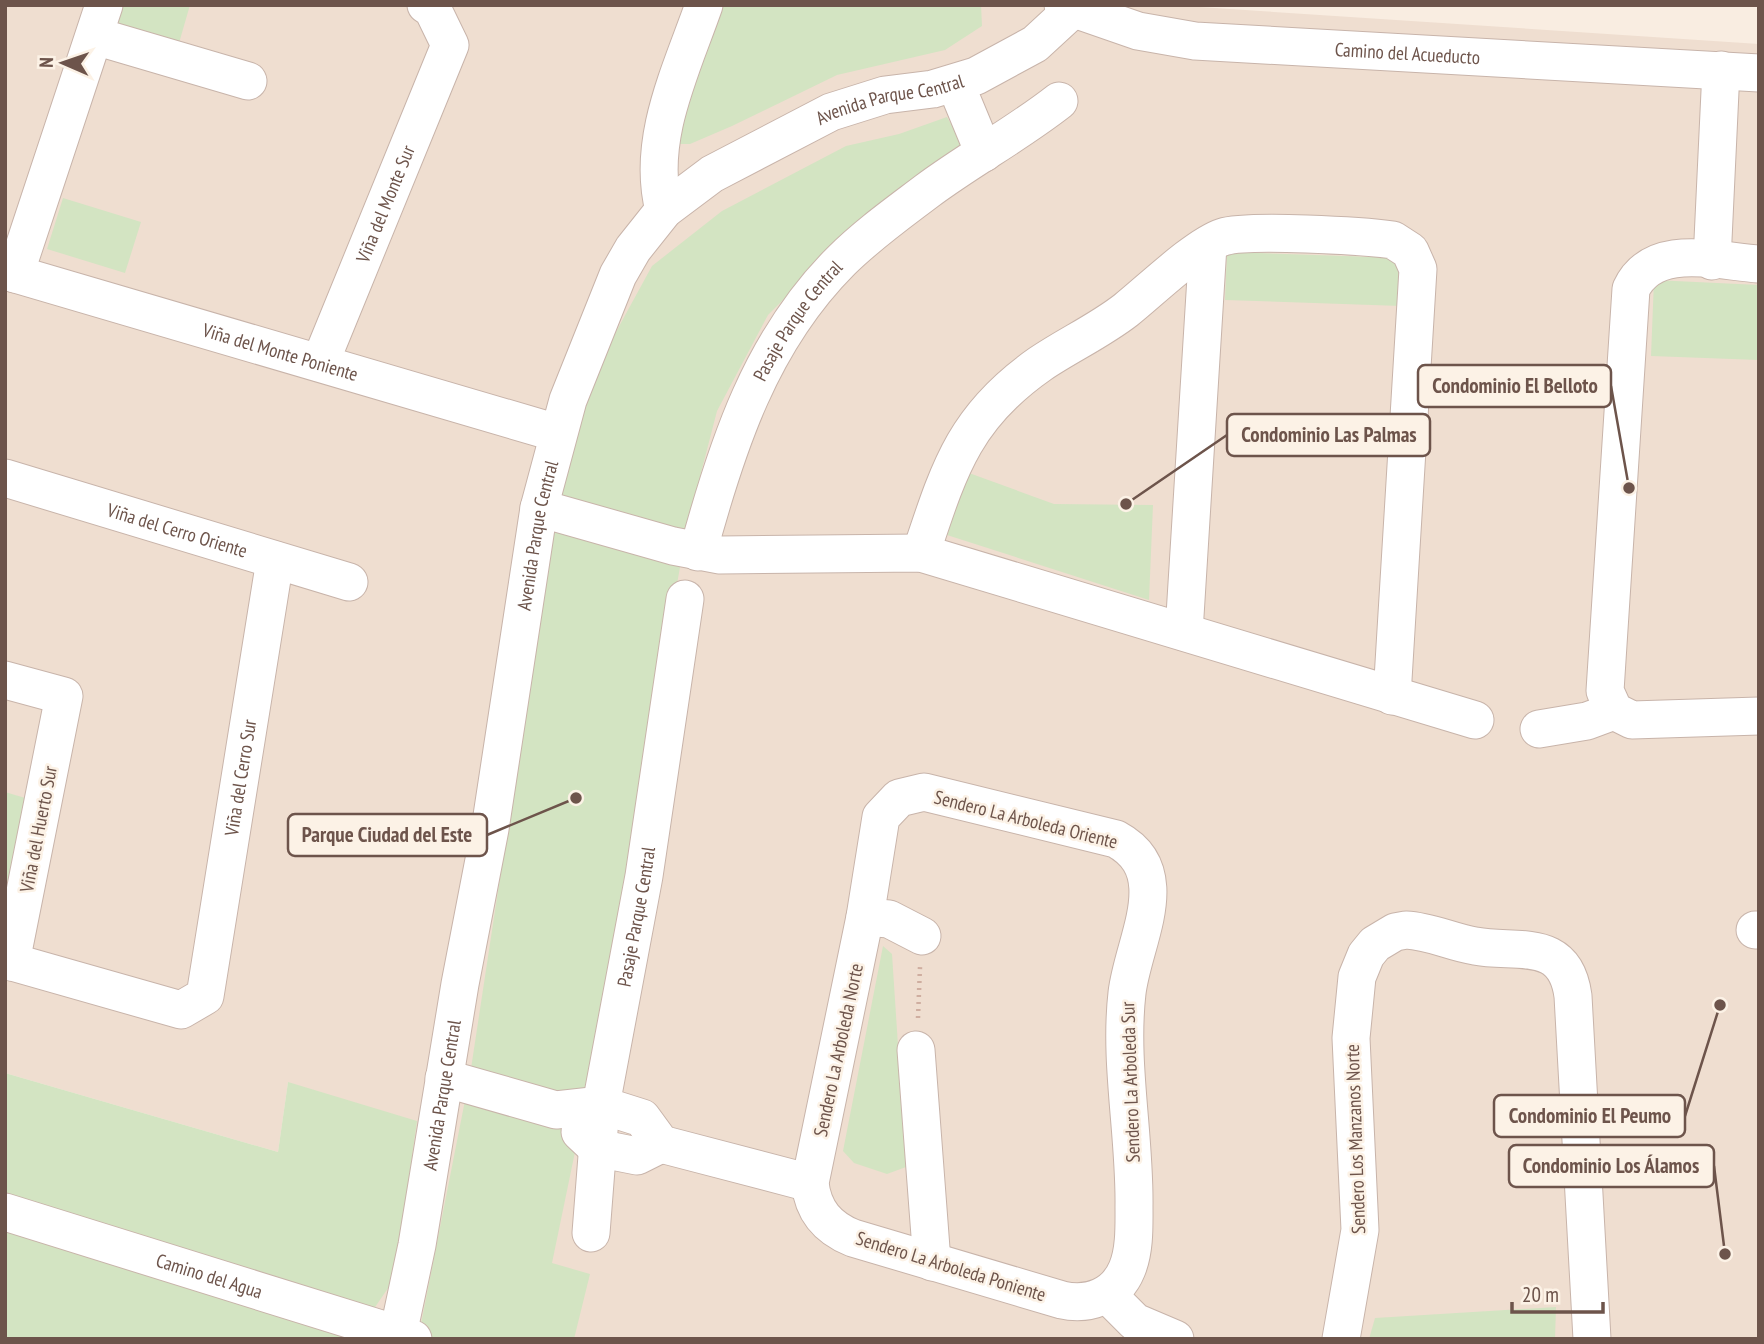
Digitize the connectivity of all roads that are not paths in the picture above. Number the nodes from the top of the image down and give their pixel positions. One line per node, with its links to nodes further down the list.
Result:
1 (426, 5): 16 (street, Viña del Monte Sur)
2 (704, 5): 11 (street)
3 (1068, 7): 5 (street, Camino del Acueducto); 8 (street, Avenida Parque Central)
4 (100, 21): 7 (street); 15 (street)
5 (1721, 70): 6 (street, Camino del Acueducto); 13 (street)
6 (1759, 72)
7 (248, 81)
8 (955, 83): 10 (street); 11 (street, Avenida Parque Central)
9 (1059, 102): 10 (street, Pasaje Parque Central)
10 (984, 153): 20 (street, Pasaje Parque Central)
11 (664, 210): 17 (street, Avenida Parque Central)
12 (1208, 245): 21 (street); 25 (street); 27 (street)
13 (1712, 261): 14 (street); 28 (street)
14 (1759, 264)
15 (10, 272): 16 (street, Viña del Monte Poniente)
16 (320, 363): 17 (street, Viña del Monte Poniente)
17 (557, 433): 19 (street, Avenida Parque Central)
18 (5, 478): 22 (street, Viña del Cerro Oriente)
19 (539, 508): 20 (street); 38 (street, Avenida Parque Central)
20 (698, 552): 21 (street)
21 (921, 553): 25 (street)
22 (275, 559): 23 (street, Viña del Cerro Oriente); 36 (street, Viña del Cerro Sur)
23 (349, 582)
24 (685, 599): 39 (street, Pasaje Parque Central)
25 (1184, 632): 27 (street)
26 (5, 680): 36 (street, Viña del Huerto Sur)
27 (1392, 695): 30 (street)
28 (1615, 711): 29 (street); 31 (street)
29 (1759, 716)
30 (1475, 720)
31 (1539, 729)
32 (899, 798): 33 (street, Sendero La Arboleda Oriente); 34 (street, Sendero La Arboleda Norte)
33 (1145, 865): 47 (street, Sendero La Arboleda Sur)
34 (865, 917): 35 (street); 43 (street, Sendero La Arboleda Norte)
35 (922, 936)
36 (8, 961)
37 (916, 1050): 46 (street)
38 (444, 1077): 40 (street); 48 (street, Avenida Parque Central)
39 (601, 1105): 40 (street); 41 (street); 42 (street, Pasaje Parque Central)
40 (556, 1110): 42 (street)
41 (661, 1144): 42 (street); 43 (street)
42 (597, 1148): 45 (street, Pasaje Parque Central)
43 (810, 1184): 46 (street, Sendero La Arboleda Poniente)
44 (5, 1212): 48 (street, Camino del Agua)
45 (592, 1233)
46 (932, 1262): 47 (street, Sendero La Arboleda Poniente)
47 (1107, 1294): 49 (street)
48 (403, 1337)
49 (1175, 1339)
50 (1342, 1339): 51 (street, Sendero Los Manzanos Norte)
51 (1592, 1339)

